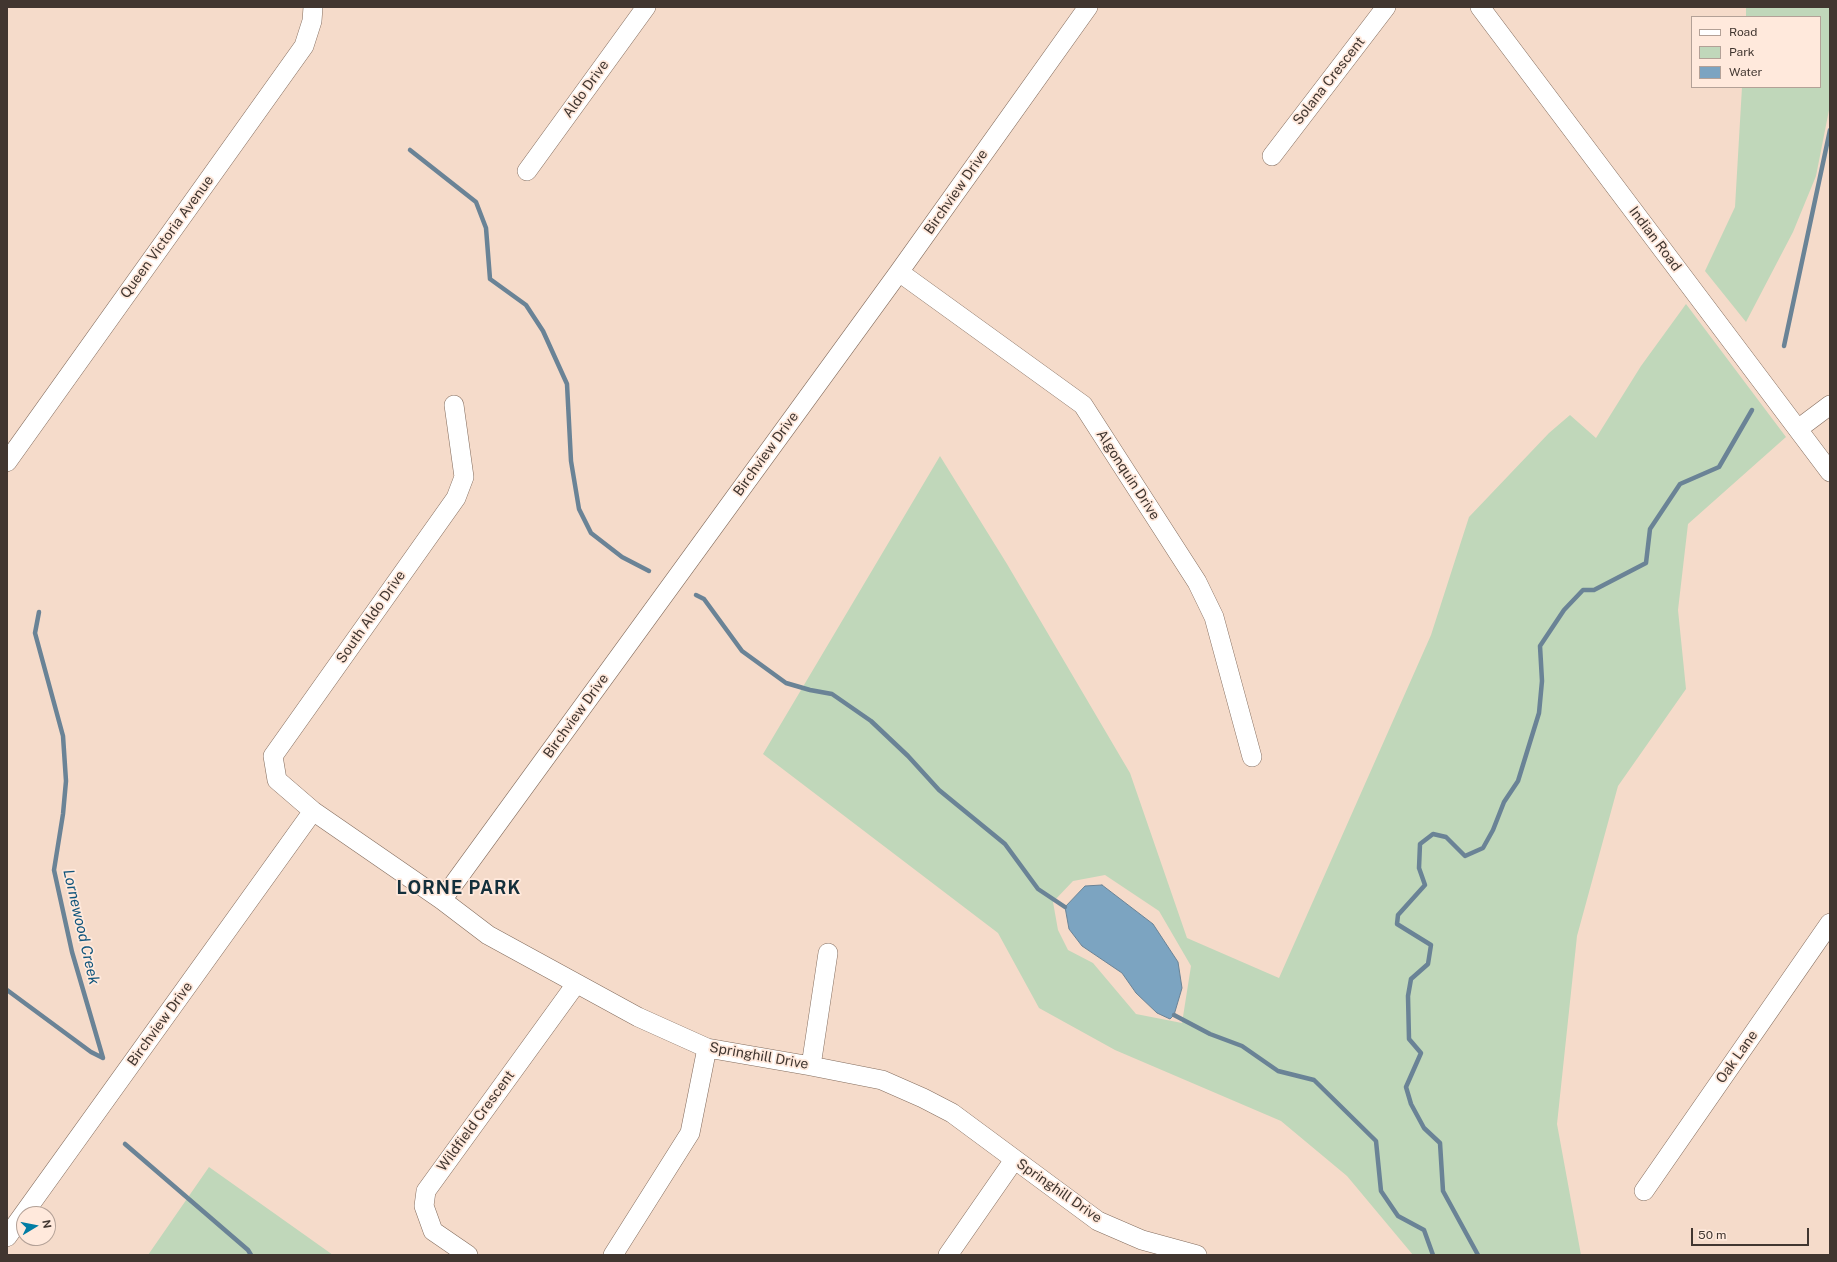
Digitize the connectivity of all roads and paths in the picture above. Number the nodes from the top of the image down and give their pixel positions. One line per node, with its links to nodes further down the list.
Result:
1 (313, 7): 12 (street, Queen Victoria Avenue)
2 (646, 7): 7 (street, Aldo Drive)
3 (1088, 7): 8 (street, Birchview Drive)
4 (1386, 7): 6 (street, Solana Crescent)
5 (1480, 7): 11 (street, Indian Road)
6 (1272, 156)
7 (527, 171)
8 (899, 272): 14 (street, Algonquin Drive); 16 (street, Birchview Drive)
9 (454, 405): 15 (street, South Aldo Drive)
10 (1830, 405): 11 (street)
11 (1798, 429): 13 (street, Indian Road)
12 (7, 462)
13 (1830, 472)
14 (1252, 757)
15 (313, 811): 16 (street, Springhill Drive); 24 (street, Birchview Drive)
16 (442, 900): 19 (street, Springhill Drive)
17 (1830, 923): 23 (street, Oak Lane)
18 (828, 953): 21 (street)
19 (576, 984): 20 (street, Springhill Drive); 26 (street, Wildfield Crescent)
20 (707, 1048): 21 (street, Springhill Drive); 27 (street)
21 (810, 1066): 22 (street, Springhill Drive)
22 (1014, 1160): 25 (street, Springhill Drive); 28 (street)
23 (1644, 1191)
24 (7, 1237)
25 (1191, 1254)
26 (468, 1255)
27 (613, 1255)
28 (948, 1255)

